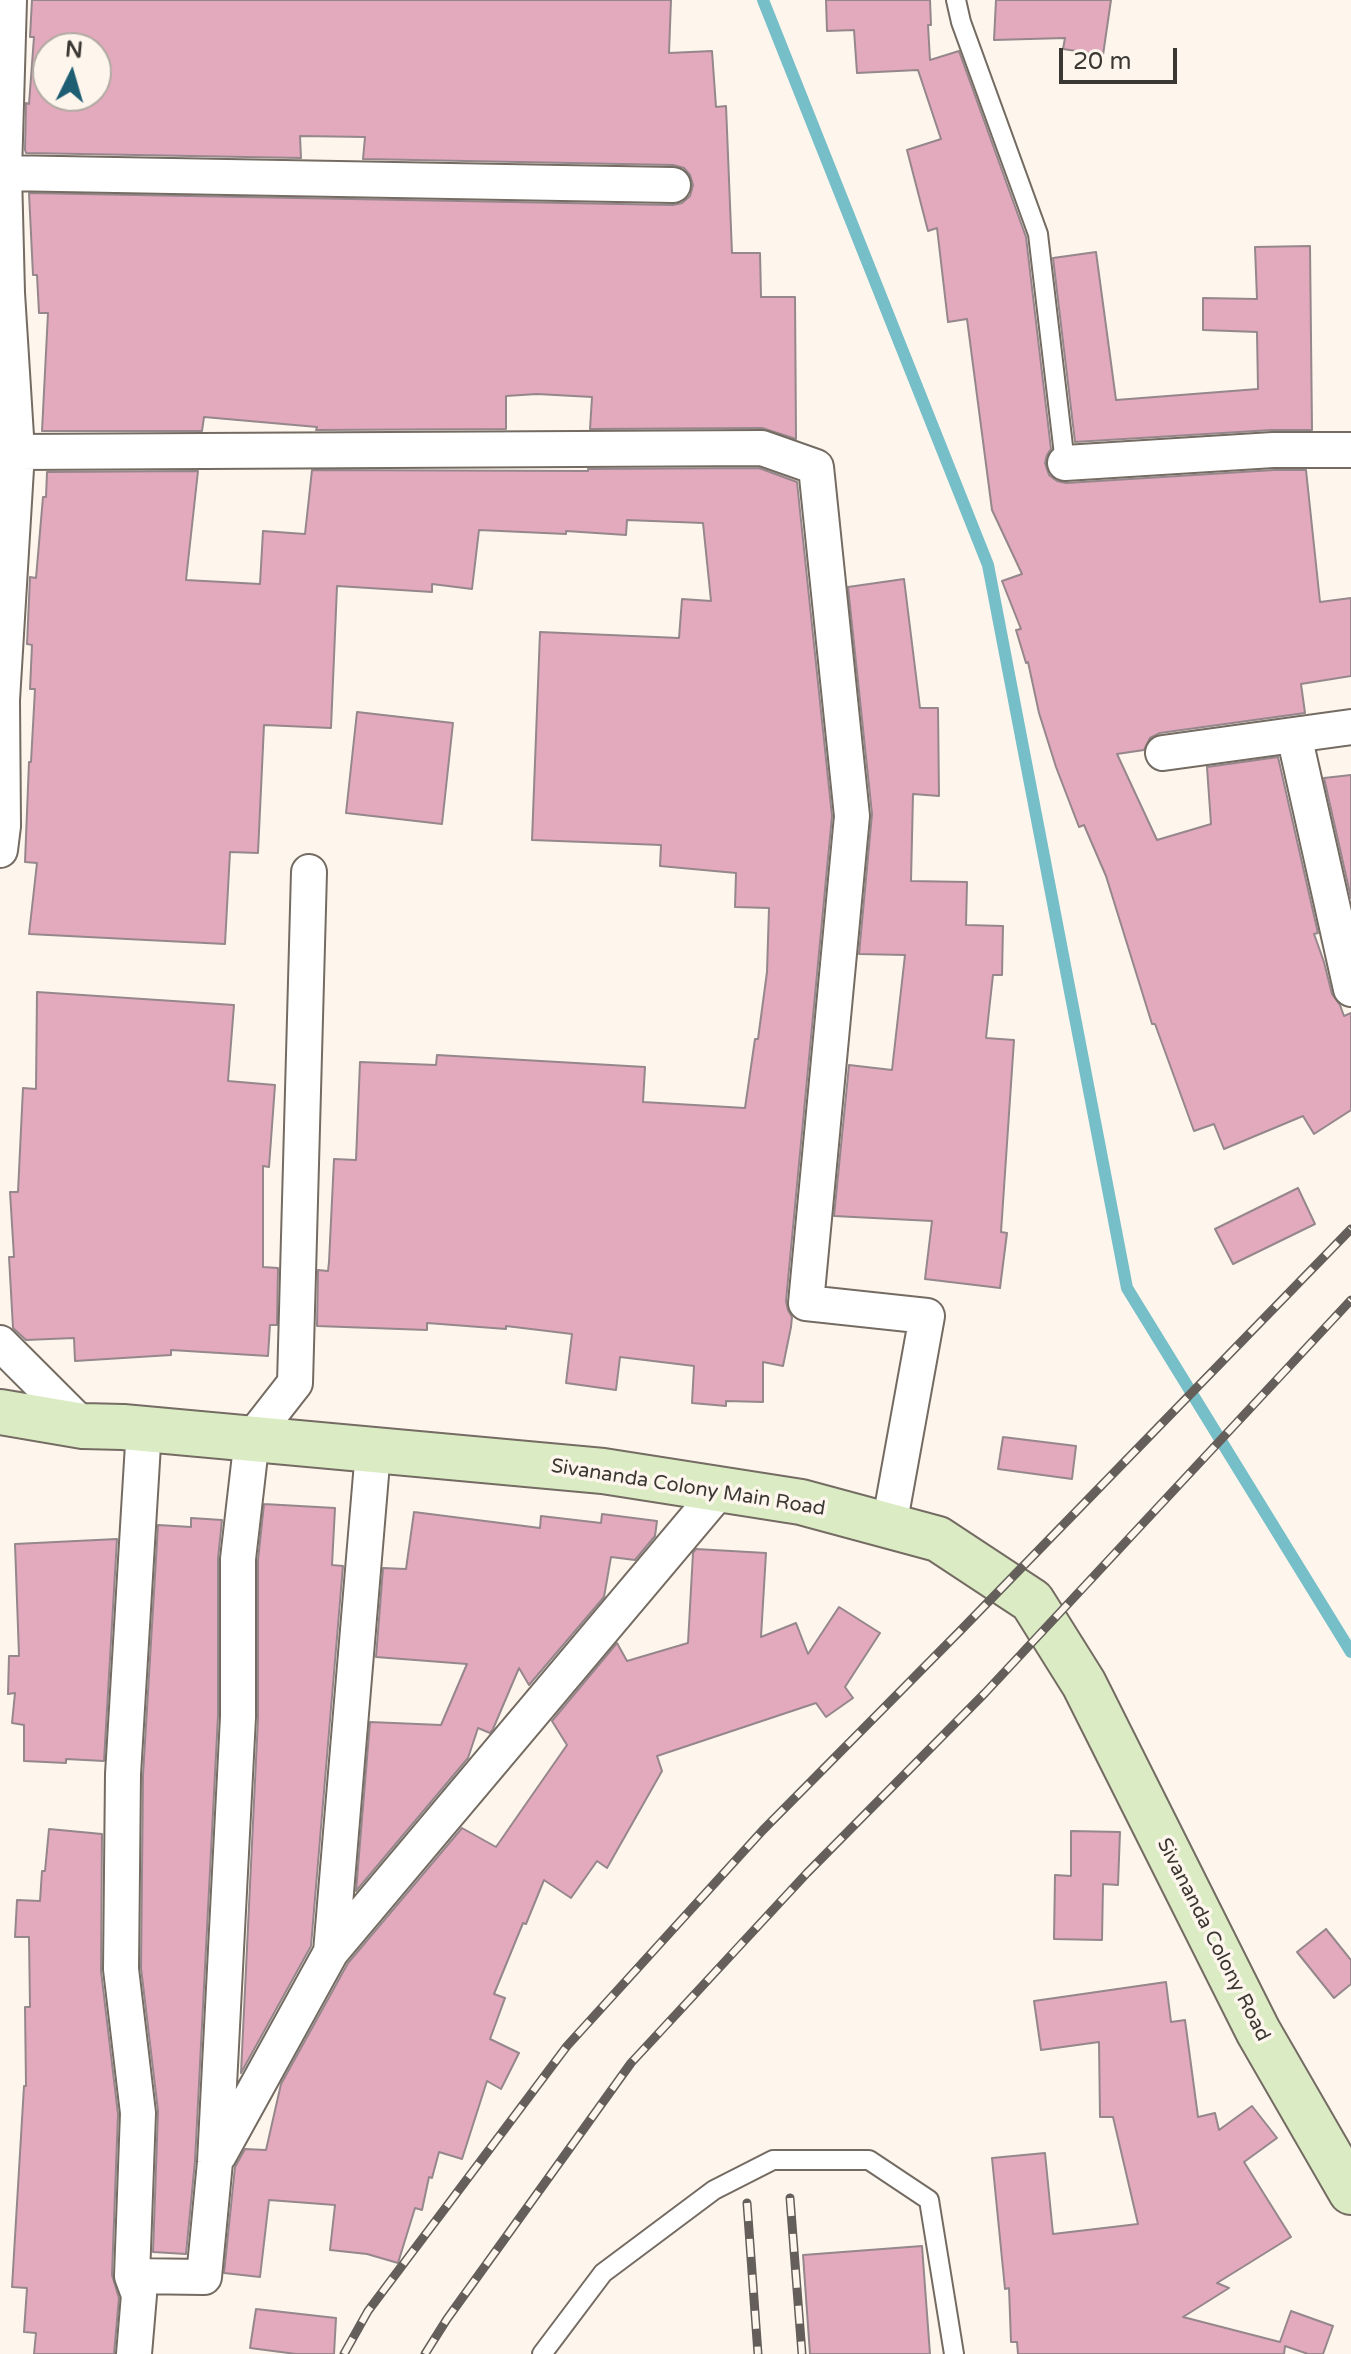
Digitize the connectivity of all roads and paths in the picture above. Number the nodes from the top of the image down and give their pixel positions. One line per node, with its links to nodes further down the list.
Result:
1 (9, 0): 3 (street)
2 (956, 0): 7 (lane)
3 (4, 173): 4 (street); 6 (street)
4 (673, 185)
5 (1351, 450): 7 (street)
6 (17, 452): 11 (street); 22 (street)
7 (1065, 463)
8 (1351, 727): 9 (street)
9 (1294, 735): 10 (street); 13 (street)
10 (1163, 753)
11 (0, 850)
12 (309, 872): 19 (street)
13 (1346, 948): 14 (street)
14 (1351, 989)
15 (0, 1343): 17 (street)
16 (0, 1412): 17 (main road, Sivananda Colony Main Road)
17 (83, 1426): 18 (main road, Sivananda Colony Main Road)
18 (144, 1428): 19 (main road, Sivananda Colony Main Road); 27 (street)
19 (252, 1438): 20 (main road, Sivananda Colony Main Road); 25 (street)
20 (373, 1451): 21 (main road, Sivananda Colony Main Road); 24 (street)
21 (721, 1489): 22 (main road, Sivananda Colony Main Road); 24 (street)
22 (889, 1526): 23 (main road, Sivananda Colony Main Road)
23 (1084, 1684): 26 (main road, Sivananda Colony Road)
24 (331, 1952): 25 (street)
25 (215, 2162): 27 (street)
26 (1351, 2192)
27 (132, 2276): 28 (street)
28 (134, 2354)
29 (542, 2354): 30 (lane)
30 (954, 2354)

